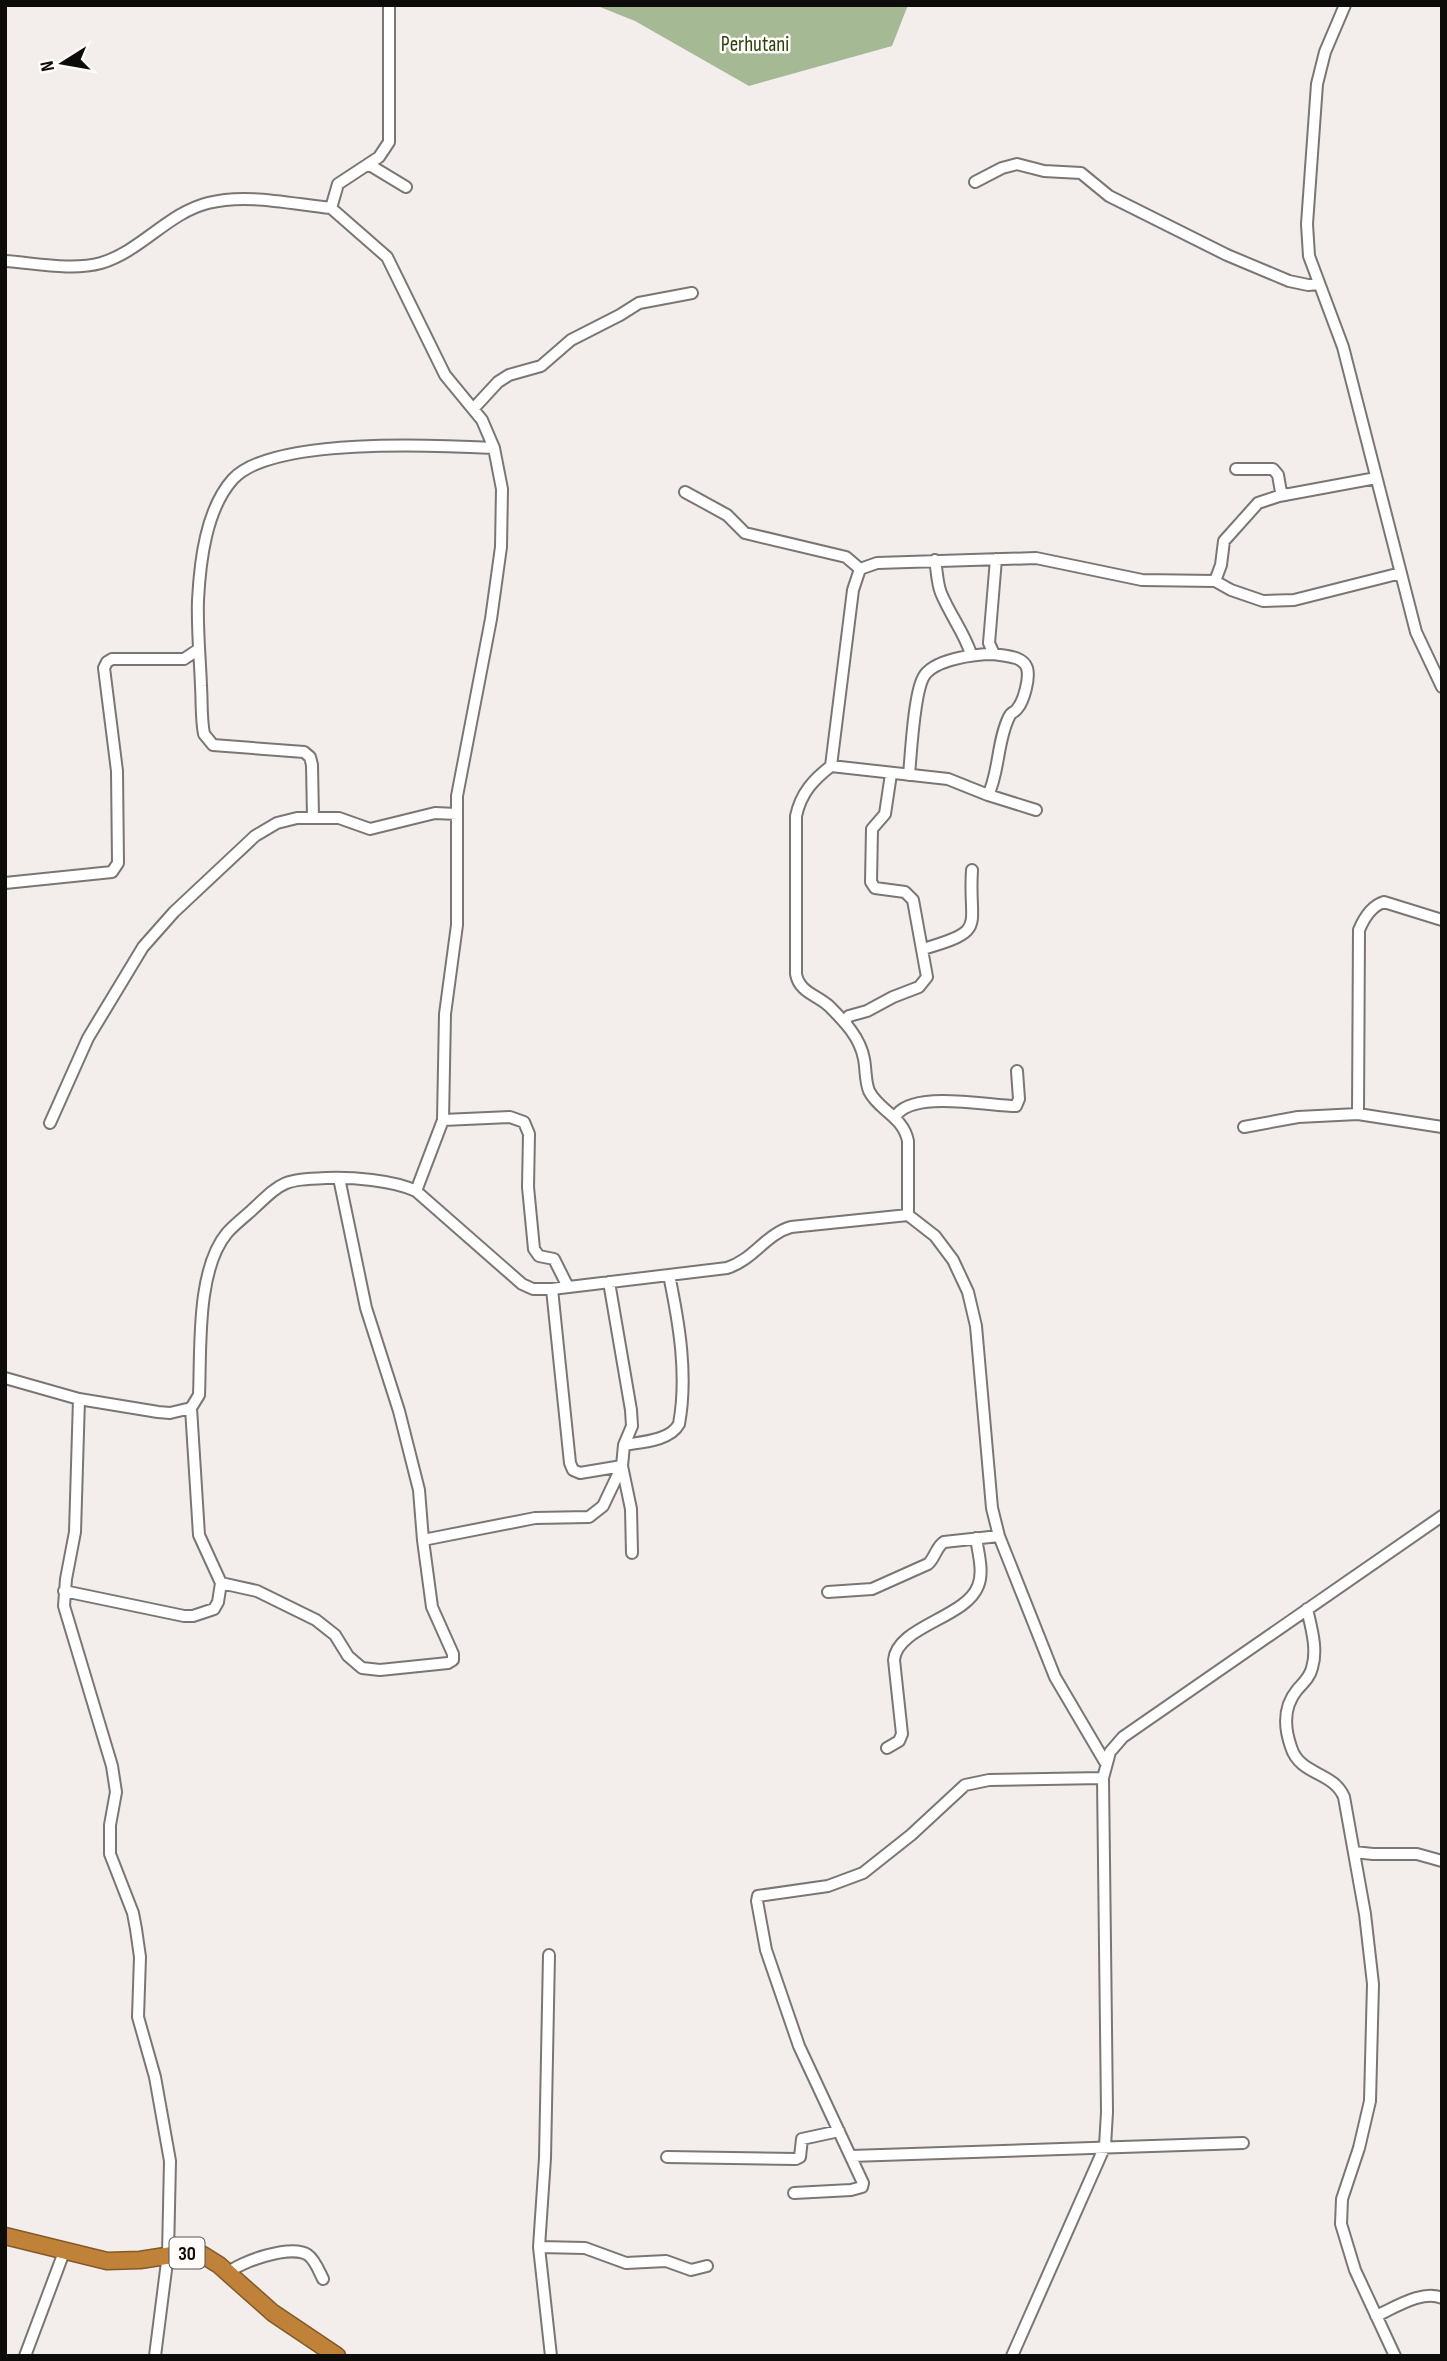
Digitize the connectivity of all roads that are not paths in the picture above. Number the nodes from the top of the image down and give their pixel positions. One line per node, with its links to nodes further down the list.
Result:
1 (389, 5): 3 (street)
2 (1345, 5): 8 (street)
3 (368, 164): 5 (street); 6 (street)
4 (975, 182): 8 (street)
5 (406, 187)
6 (331, 208): 7 (street); 10 (street)
7 (5, 261)
8 (1319, 284): 13 (street)
9 (692, 293): 10 (street)
10 (474, 408): 11 (street)
11 (494, 448): 21 (street); 30 (street)
12 (1236, 469): 15 (street)
13 (1376, 478): 15 (street); 19 (street)
14 (685, 492): 18 (street)
15 (1286, 495): 20 (street)
16 (996, 559): 17 (street); 20 (street); 23 (street)
17 (935, 560): 18 (street); 22 (street)
18 (860, 569): 25 (street)
19 (1401, 573): 20 (street); 24 (street)
20 (1215, 581)
21 (199, 649): 31 (street); 33 (street)
22 (971, 654): 23 (street); 27 (street)
23 (994, 654): 28 (street)
24 (1442, 687)
25 (831, 766): 26 (street); 36 (street)
26 (891, 774): 27 (street); 35 (street)
27 (909, 775): 28 (street)
28 (988, 795): 29 (street)
29 (1036, 810)
30 (457, 814): 31 (street); 40 (street)
31 (313, 817): 41 (street)
32 (972, 870): 35 (street)
33 (5, 883)
34 (1442, 920): 38 (street)
35 (923, 948): 36 (street)
36 (844, 1021): 39 (street)
37 (1017, 1071): 39 (street)
38 (1358, 1114): 42 (street); 43 (street)
39 (895, 1117): 46 (street)
40 (443, 1121): 45 (street); 49 (street)
41 (50, 1123)
42 (1244, 1127)
43 (1442, 1127)
44 (339, 1178): 45 (street); 53 (street); 59 (street)
45 (416, 1191): 50 (street)
46 (908, 1214): 47 (street); 57 (street)
47 (669, 1275): 48 (street); 54 (street)
48 (609, 1282): 49 (street); 54 (street)
49 (568, 1287): 50 (street)
50 (552, 1289): 55 (street)
51 (5, 1378): 52 (street)
52 (79, 1398): 53 (street); 62 (street)
53 (191, 1408): 61 (street)
54 (624, 1445): 55 (street)
55 (622, 1466): 59 (street); 60 (street)
56 (1442, 1516): 64 (street)
57 (999, 1536): 58 (street); 66 (street)
58 (976, 1538): 63 (street); 65 (street)
59 (423, 1540): 61 (street)
60 (632, 1553)
61 (221, 1583): 62 (street)
62 (64, 1591): 80 (street)
63 (828, 1592)
64 (1307, 1609): 66 (street); 68 (street)
65 (887, 1748)
66 (1105, 1762): 67 (street)
67 (1103, 1778): 71 (street); 73 (street)
68 (1354, 1852): 69 (street); 85 (street)
69 (1442, 1861)
70 (549, 1955): 78 (street)
71 (839, 2131): 74 (street); 75 (street)
72 (1243, 2143): 73 (street)
73 (1105, 2146): 74 (street); 90 (street)
74 (851, 2156): 76 (street)
75 (667, 2157)
76 (794, 2193)
77 (5, 2236): 79 (highway, 30)
78 (539, 2247): 81 (street); 89 (street)
79 (64, 2252): 80 (highway, 30); 86 (street)
80 (168, 2255): 82 (highway, 30); 87 (street)
81 (707, 2266)
82 (228, 2273): 83 (street); 88 (highway, 30)
83 (323, 2279)
84 (1442, 2298): 85 (street)
85 (1376, 2316): 91 (street)
86 (25, 2356)
87 (155, 2356)
88 (337, 2356)
89 (551, 2356)
90 (1012, 2356)
91 (1395, 2356)

